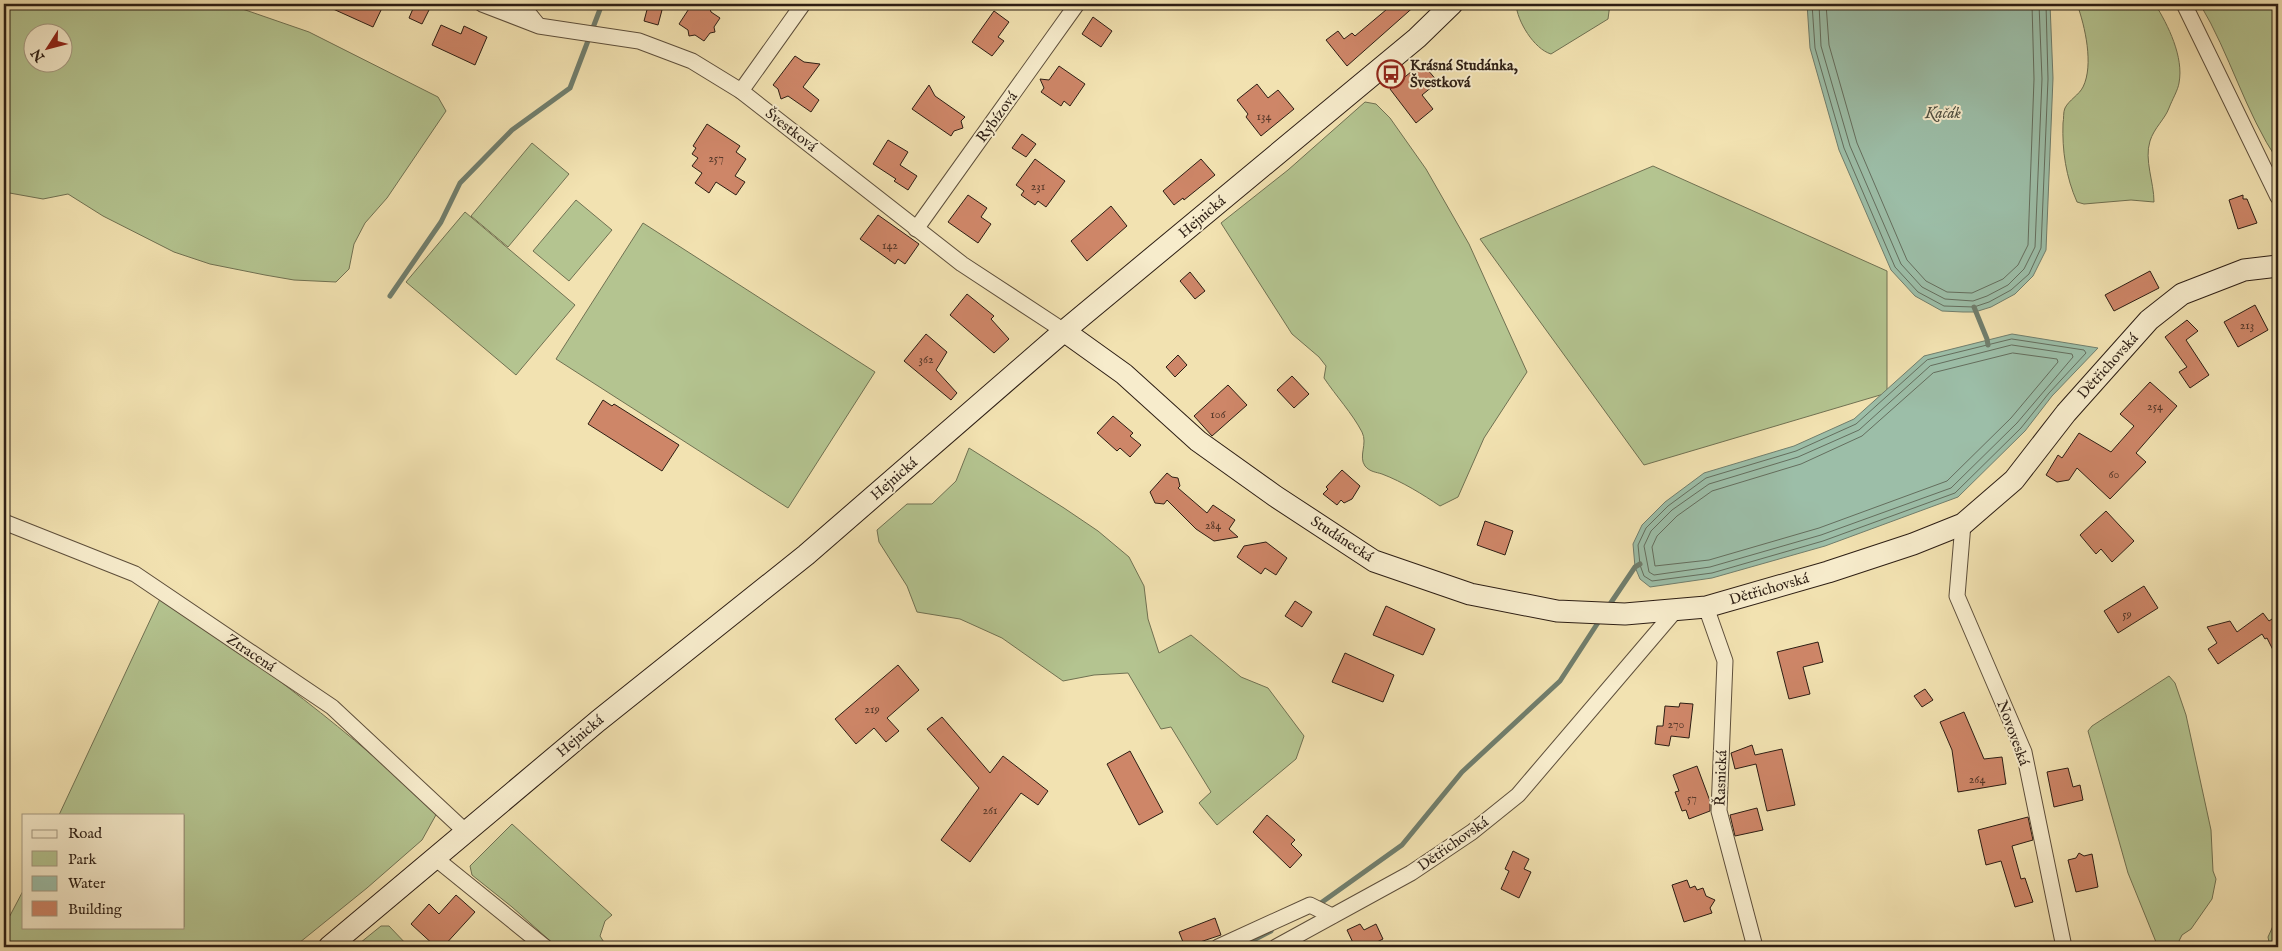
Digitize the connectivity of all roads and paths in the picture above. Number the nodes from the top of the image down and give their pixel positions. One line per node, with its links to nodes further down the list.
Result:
1 (482, 4): 7 (street, Švestková)
2 (522, 4): 7 (street)
3 (803, 4): 8 (street)
4 (1077, 4): 10 (street, Rybízová)
5 (1452, 4): 12 (main road, Hejnická)
6 (2184, 4): 9 (street)
7 (539, 26): 8 (street, Švestková)
8 (741, 92): 10 (street, Švestková)
9 (2278, 197)
10 (916, 229): 12 (street, Švestková)
11 (2278, 266): 14 (main road, Dětřichovská)
12 (1064, 331): 16 (main road, Studánecká); 17 (main road, Hejnická)
13 (4, 522): 17 (street, Ztracená)
14 (1963, 524): 15 (main road, Dětřichovská); 25 (street, Novoveská)
15 (1706, 607): 16 (main road, Dětřichovská); 24 (street, Řasnická)
16 (1675, 611): 19 (street, Dětřichovská)
17 (466, 832): 18 (main road, Hejnická)
18 (436, 858): 20 (main road, Hejnická); 21 (street)
19 (1332, 916): 22 (street); 23 (street, Dětřichovská)
20 (329, 947)
21 (545, 947)
22 (1218, 947)
23 (1276, 947)
24 (1755, 947)
25 (2064, 947)

